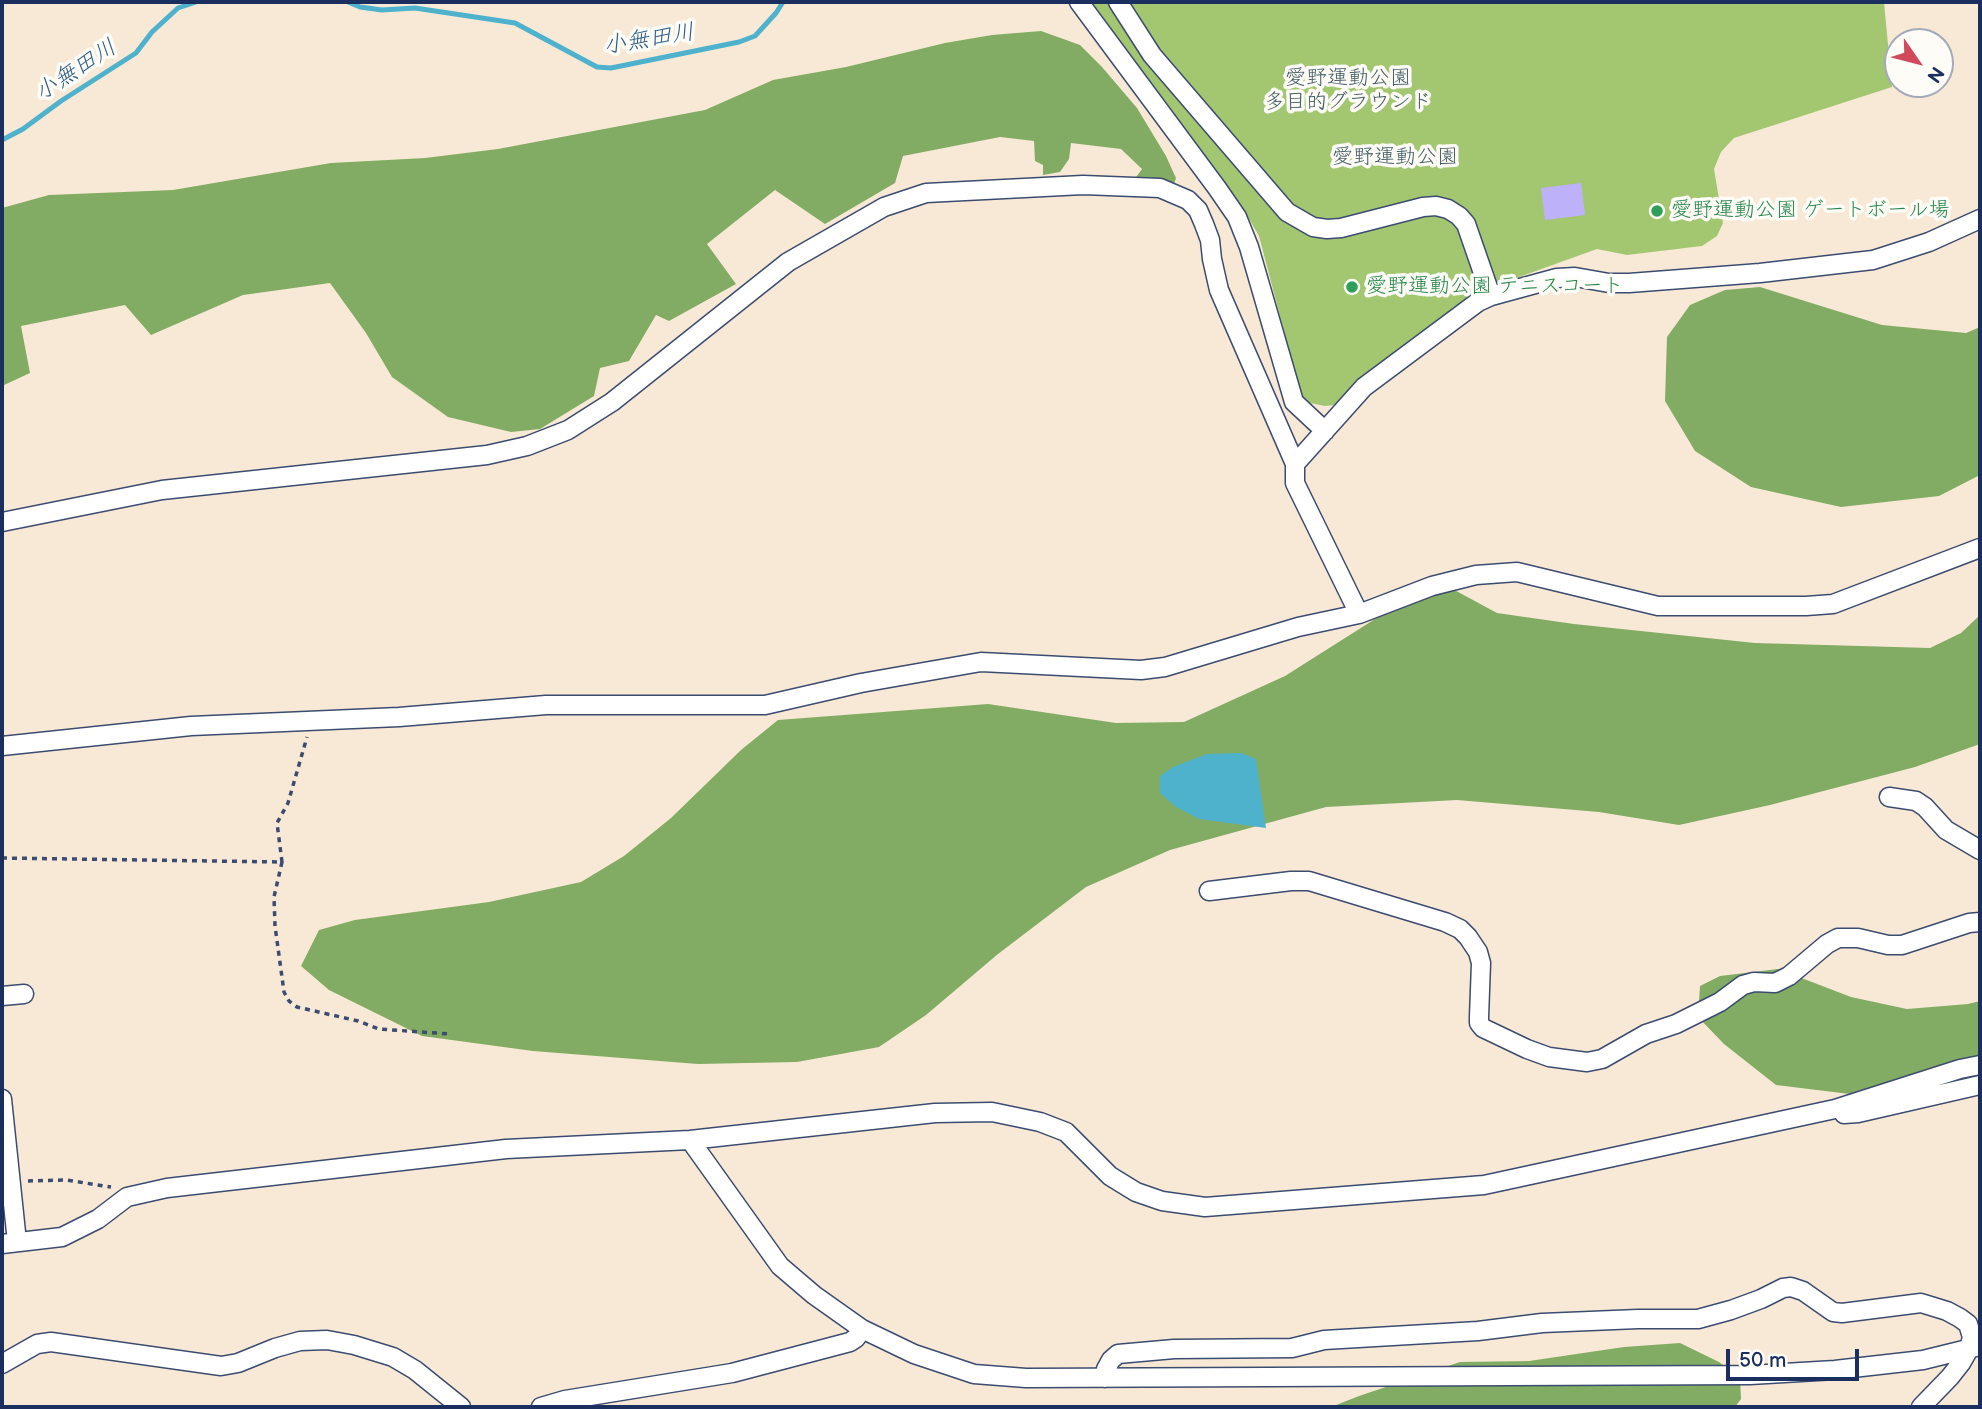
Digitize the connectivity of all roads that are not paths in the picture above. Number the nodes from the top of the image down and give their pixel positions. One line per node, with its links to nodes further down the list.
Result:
1 (1079, 2): 5 (street)
2 (1118, 2): 4 (street)
3 (1980, 219): 4 (street)
4 (1491, 296): 5 (street)
5 (1325, 431): 6 (street)
6 (1295, 464): 7 (street); 9 (street)
7 (2, 522)
8 (1980, 548): 9 (street)
9 (1359, 614): 10 (street)
10 (2, 746)
11 (1889, 797): 12 (street)
12 (1980, 850)
13 (1209, 891): 14 (street)
14 (1980, 922)
15 (23, 994): 16 (street)
16 (2, 996)
17 (1980, 1065): 20 (street)
18 (1980, 1085): 20 (street)
19 (2, 1099): 22 (street)
20 (1835, 1109): 21 (street)
21 (690, 1140): 22 (street); 23 (street)
22 (9, 1243)
23 (862, 1329): 26 (street); 28 (street)
24 (1975, 1347): 26 (street); 26 (street); 29 (street)
25 (2, 1364): 27 (street)
26 (1105, 1378)
27 (461, 1407)
28 (541, 1407)
29 (1921, 1407)

